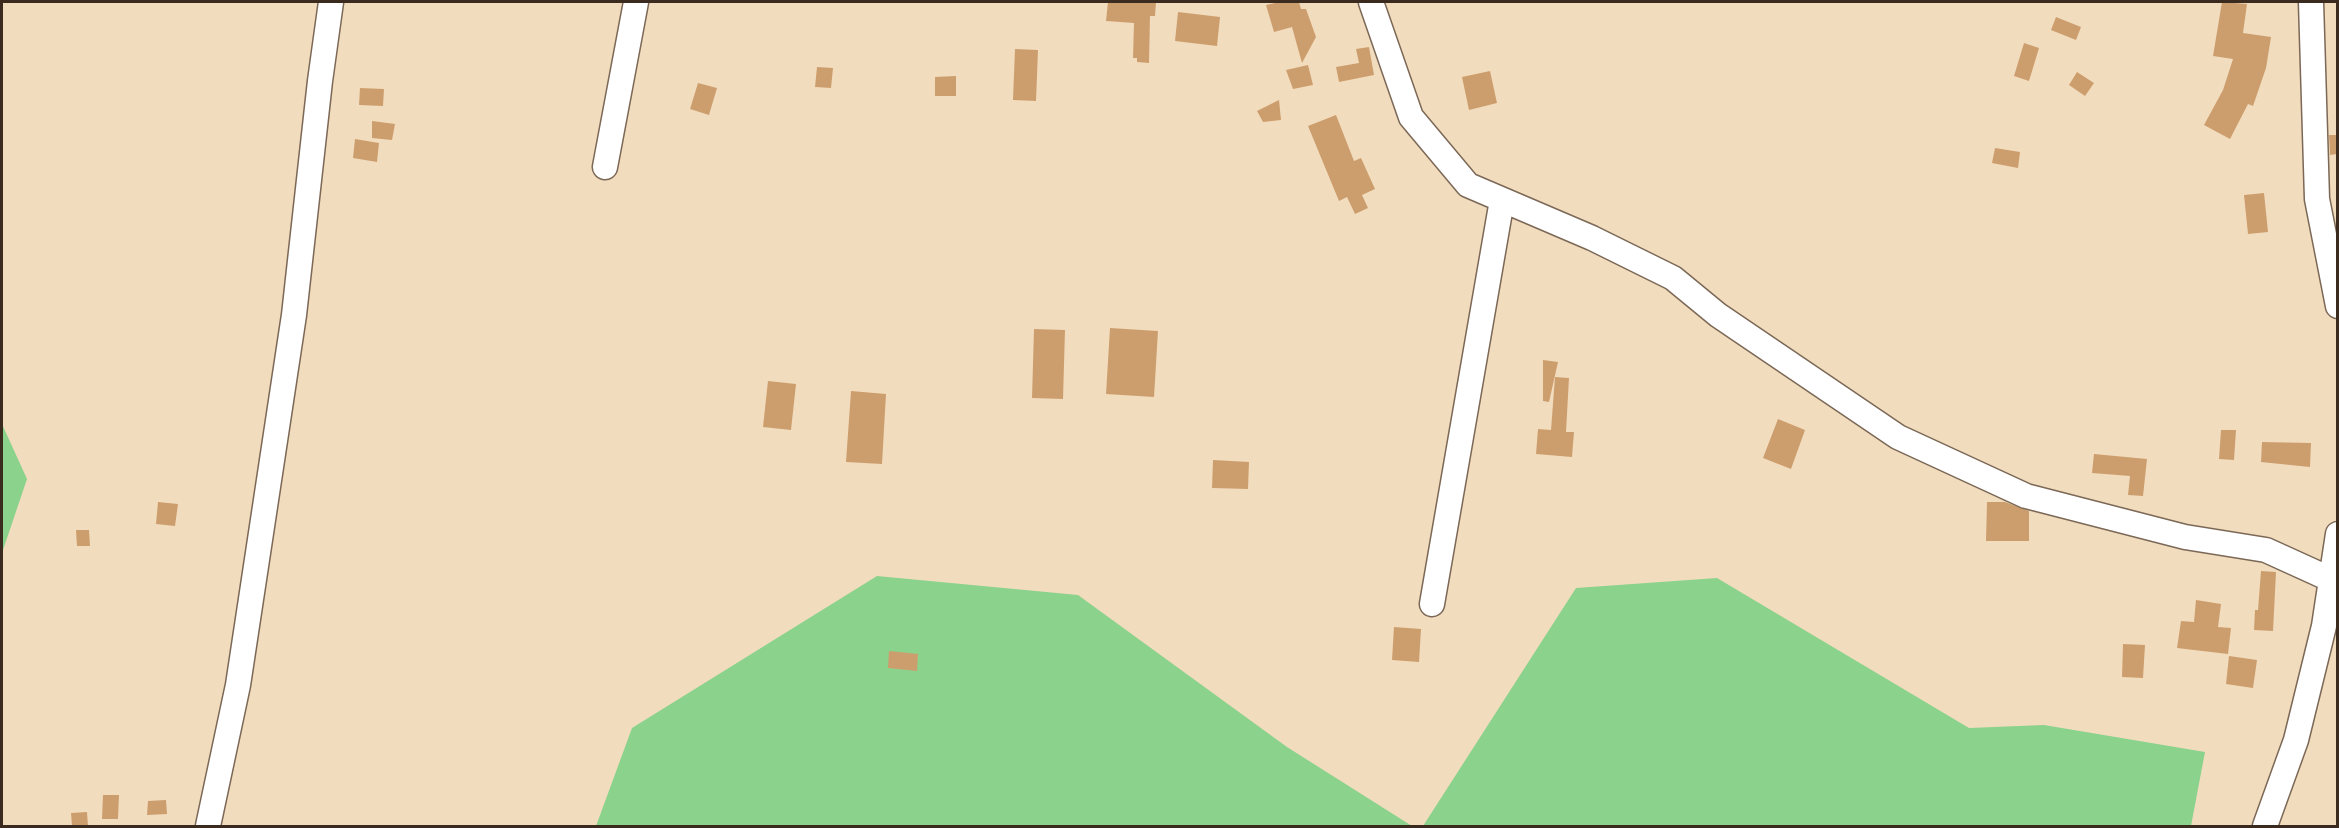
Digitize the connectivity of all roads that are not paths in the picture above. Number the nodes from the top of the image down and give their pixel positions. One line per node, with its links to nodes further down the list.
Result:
1 (331, 2): 11 (street)
2 (636, 2): 5 (street)
3 (1371, 2): 6 (street)
4 (2311, 2): 7 (street)
5 (605, 167)
6 (1502, 200): 9 (street); 10 (street)
7 (2337, 306)
8 (2337, 534): 9 (street)
9 (2332, 580): 12 (street)
10 (1432, 604)
11 (208, 826)
12 (2265, 826)

